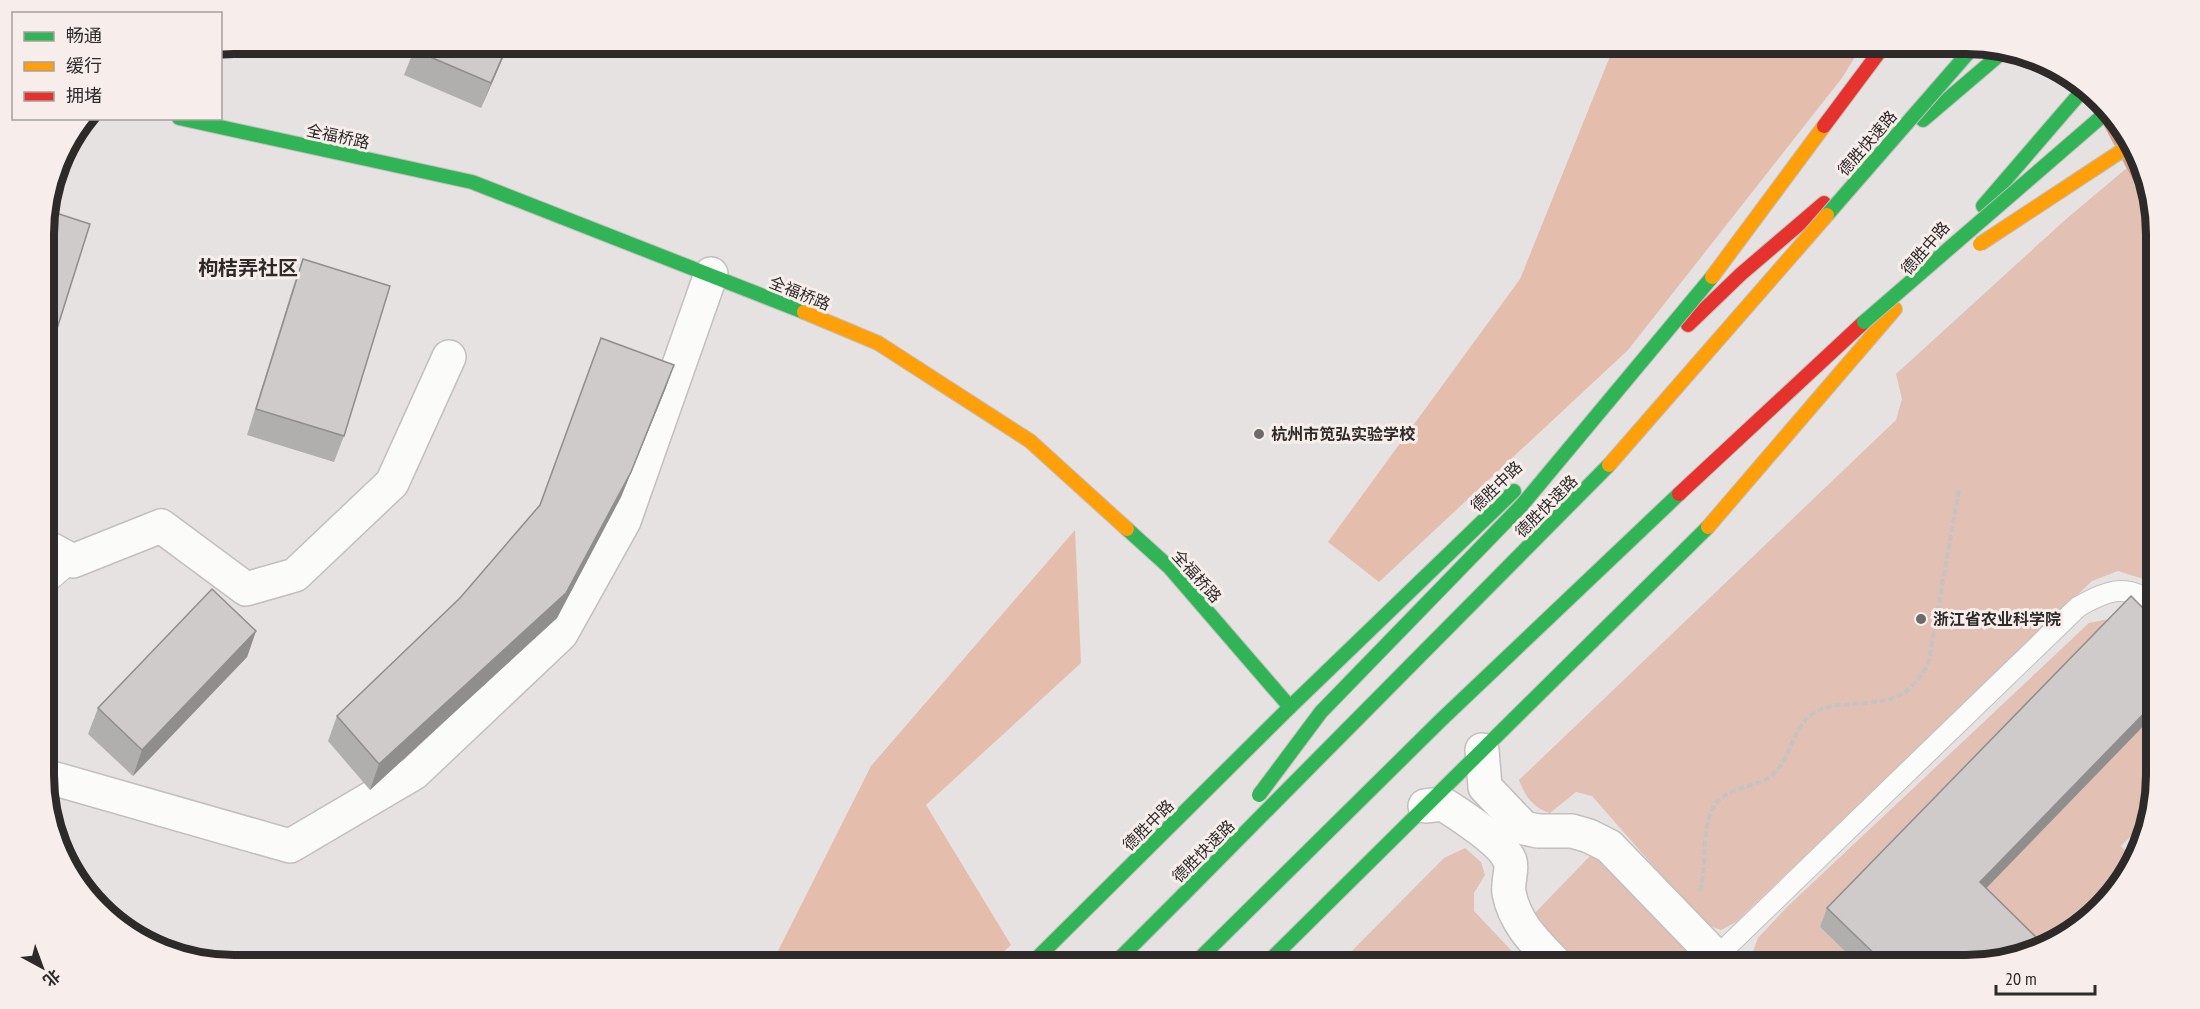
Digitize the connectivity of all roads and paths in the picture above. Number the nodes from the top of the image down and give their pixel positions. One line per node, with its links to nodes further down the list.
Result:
1 (1879, 54): 20 (main road, bridge)
2 (1967, 54): 20 (main road, 德胜快速路, bridge)
3 (1997, 57): 14 (main road, 德胜中路)
4 (2079, 95): 15 (main road, 德胜中路)
5 (2102, 117): 9 (main road, bridge)
6 (188, 120): 8 (main road, 全福桥路)
7 (2124, 149): 9 (main road, bridge)
8 (711, 274): 14 (main road, 全福桥路); 16 (street)
9 (1864, 321): 24 (main road)
10 (449, 357): 12 (street)
11 (1959, 489): 21 (path)
12 (59, 553)
13 (2146, 598): 28 (lane)
14 (1290, 707): 22 (main road, 德胜中路)
15 (1482, 750): 17 (main road, 德胜中路); 18 (street)
16 (54, 779)
17 (1425, 806): 19 (street); 25 (main road, 德胜中路)
18 (1556, 832): 19 (street); 21 (street)
19 (1509, 877): 26 (street)
20 (1184, 894): 23 (main road, 德胜快速路)
21 (1682, 922): 27 (street)
22 (1040, 955)
23 (1123, 955)
24 (1203, 955)
25 (1275, 955)
26 (1547, 955)
27 (1710, 955)
28 (1723, 955)

